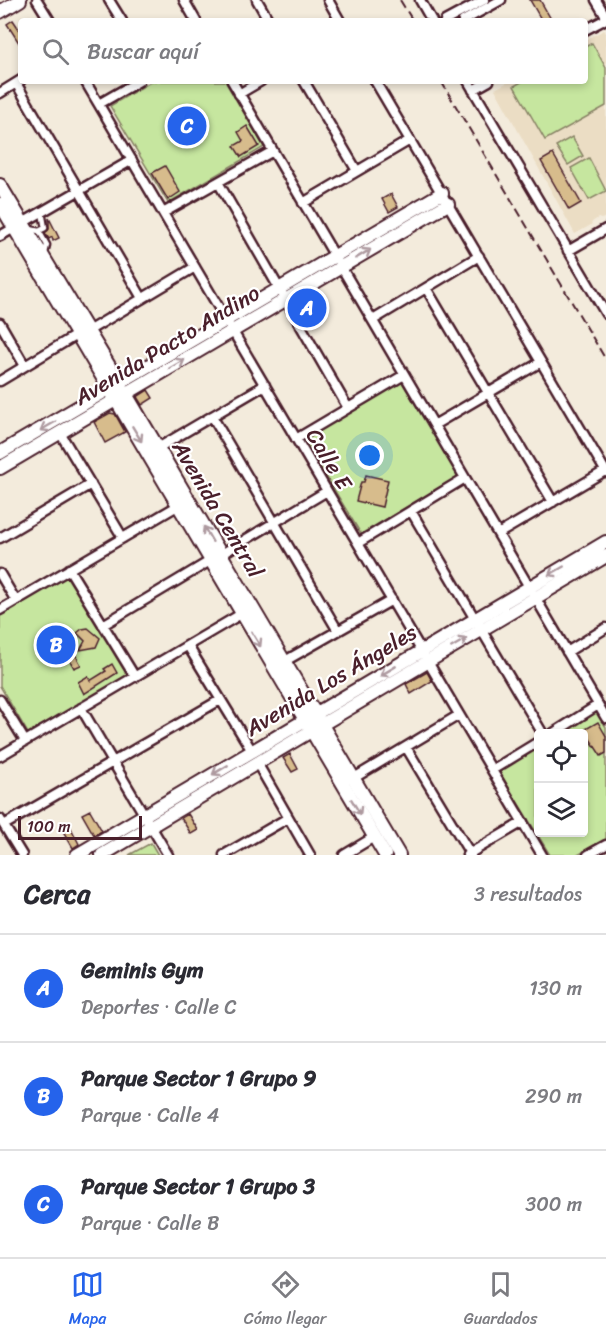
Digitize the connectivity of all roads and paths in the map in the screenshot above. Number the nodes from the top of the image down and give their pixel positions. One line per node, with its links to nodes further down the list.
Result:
1 (20, 0): 11 (street)
2 (37, 0): 12 (street)
3 (110, 0): 13 (street)
4 (184, 0): 14 (street)
5 (257, 0): 15 (street)
6 (328, 0): 16 (street)
7 (420, 0): 17 (street)
8 (484, 0): 18 (street)
9 (501, 0): 19 (street)
10 (596, 0): 20 (street)
11 (0, 12)
12 (48, 18)
13 (120, 18)
14 (194, 18)
15 (268, 18)
16 (338, 18)
17 (430, 18)
18 (451, 18)
19 (468, 18)
20 (606, 18): 21 (street)
21 (588, 28)
22 (18, 83): 33 (street)
23 (20, 84): 42 (street)
24 (87, 84): 35 (street, Calle E)
25 (135, 84): 35 (street)
26 (234, 84): 34 (street)
27 (256, 84): 34 (street)
28 (306, 84): 39 (street)
29 (377, 84): 36 (street)
30 (470, 84): 32 (street)
31 (484, 84): 32 (street)
32 (473, 90): 52 (street)
33 (0, 93)
34 (239, 94): 37 (street)
35 (99, 104): 38 (street, Calle E)
36 (410, 140): 39 (street); 43 (street)
37 (273, 151): 40 (street); 44 (street)
38 (132, 160): 42 (street); 47 (street, Calle E)
39 (357, 171): 44 (street)
40 (218, 182): 47 (street); 59 (street)
41 (0, 185): 48 (street, Avenida Central)
42 (79, 190): 46 (street); 60 (street)
43 (445, 199): 53 (street, Avenida Pacto Andino); 54 (street); 57 (street, Avenida Pacto Andino, one-way to 43)
44 (303, 203): 53 (street)
45 (0, 204): 48 (street, Avenida Central)
46 (42, 212): 48 (street); 50 (lane)
47 (163, 213): 56 (street, Calle E)
48 (21, 226): 50 (lane); 51 (street); 55 (street, Avenida Central); 65 (street, Avenida Central)
49 (606, 229): 52 (street)
50 (39, 231): 55 (lane)
51 (0, 236)
52 (568, 250): 61 (street)
53 (334, 256): 57 (street); 59 (street, Avenida Pacto Andino)
54 (478, 256): 58 (street); 66 (street)
55 (44, 259): 65 (street, Avenida Central)
56 (195, 267): 60 (street); 64 (street, Calle E)
57 (341, 267): 59 (street, Avenida Pacto Andino); 62 (street)
58 (426, 288): 62 (street); 72 (street)
59 (283, 294): 64 (street, Avenida Pacto Andino); 73 (street)
60 (142, 298): 65 (street)
61 (606, 314)
62 (373, 321): 68 (street)
63 (0, 323): 67 (street)
64 (230, 326): 70 (street, Calle E); 71 (street, Avenida Pacto Andino)
65 (83, 332): 67 (street); 71 (street, Avenida Central)
66 (541, 362): 72 (street); 81 (street)
67 (25, 366): 69 (street)
68 (404, 375): 73 (street); 75 (street)
69 (0, 381)
70 (265, 385): 74 (street); 77 (street, Calle E)
71 (118, 392): 76 (street, Avenida Pacto Andino); 78 (street, Avenida Central); 79 (street, Avenida Pacto Andino, one-way to 79); 86 (street, Avenida Central, one-way to 86)
72 (488, 394): 75 (street); 85 (street)
73 (348, 408): 77 (street)
74 (212, 416): 78 (street); 88 (street)
75 (434, 425): 82 (street)
76 (60, 433): 80 (street, Avenida Pacto Andino); 83 (street)
77 (296, 439): 84 (street, Calle E)
78 (158, 448): 94 (street, Avenida Central, one-way to 78)
79 (1, 449)
80 (0, 468)
81 (606, 471): 85 (street)
82 (465, 478): 87 (street); 89 (street)
83 (91, 484): 90 (street); 91 (street)
84 (327, 491): 88 (street); 93 (street, Calle E)
85 (553, 502): 89 (street)
86 (179, 505): 91 (street); 94 (street, Avenida Central)
87 (411, 511): 93 (street); 104 (street)
88 (274, 522): 94 (street); 106 (street)
89 (498, 534): 98 (street)
90 (0, 538)
91 (123, 538): 96 (street)
92 (606, 542): 98 (street, Avenida Los Ángeles, one-way to 98)
93 (358, 543): 99 (street, Calle E)
94 (215, 556): 102 (street, Avenida Central); 103 (street); 110 (street, Avenida Central)
95 (606, 556): 98 (street, Avenida Los Ángeles)
96 (69, 569): 100 (street); 103 (street)
97 (0, 574): 100 (street)
98 (532, 592): 104 (street, Avenida Los Ángeles); 108 (street)
99 (392, 600): 106 (street); 109 (street, Calle E)
100 (16, 601): 101 (street)
101 (0, 610)
102 (241, 614): 107 (street); 118 (street, Avenida Central, one-way to 118)
103 (103, 625): 111 (street)
104 (479, 625): 109 (street, Avenida Los Ángeles); 119 (street)
105 (606, 628): 108 (street)
106 (338, 631): 110 (street)
107 (188, 646): 111 (street); 113 (street)
108 (567, 652): 114 (street)
109 (425, 656): 116 (street, Calle E); 118 (street, Avenida Los Ángeles)
110 (285, 661): 118 (street, Avenida Central)
111 (135, 677): 115 (street)
112 (0, 700): 121 (street)
113 (220, 700): 125 (street); 126 (street)
114 (598, 705): 117 (street); 120 (street)
115 (81, 708): 121 (street); 126 (street)
116 (459, 715): 123 (street); 127 (street, Calle E)
117 (606, 718)
118 (313, 722): 125 (street, Avenida Los Ángeles); 128 (street, Avenida Central); 134 (street, Avenida Central, one-way to 134)
119 (540, 729)
120 (560, 729)
121 (25, 741): 124 (street)
122 (534, 744): 127 (street)
123 (406, 747): 128 (street); 136 (street)
124 (0, 756)
125 (254, 757): 129 (street, Avenida Los Ángeles, one-way to 129); 130 (street); 133 (street, Avenida Los Ángeles)
126 (113, 763): 129 (street); 131 (street)
127 (492, 770): 132 (street, Calle E)
128 (354, 778): 145 (street, Avenida Central)
129 (143, 816): 133 (street); 138 (street, Avenida Los Ángeles)
130 (288, 818): 141 (street); 142 (street)
131 (2, 822): 137 (street)
132 (523, 822): 136 (street); 146 (street, Calle E)
133 (151, 826): 139 (street, Avenida Los Ángeles); 140 (street)
134 (374, 837): 143 (street); 144 (street, Avenida Central)
135 (606, 845): 147 (street)
136 (469, 854)
137 (22, 855)
138 (77, 855)
139 (102, 855)
140 (168, 855)
141 (224, 855)
142 (310, 855)
143 (344, 855)
144 (385, 855)
145 (399, 855)
146 (542, 855)
147 (588, 855)

